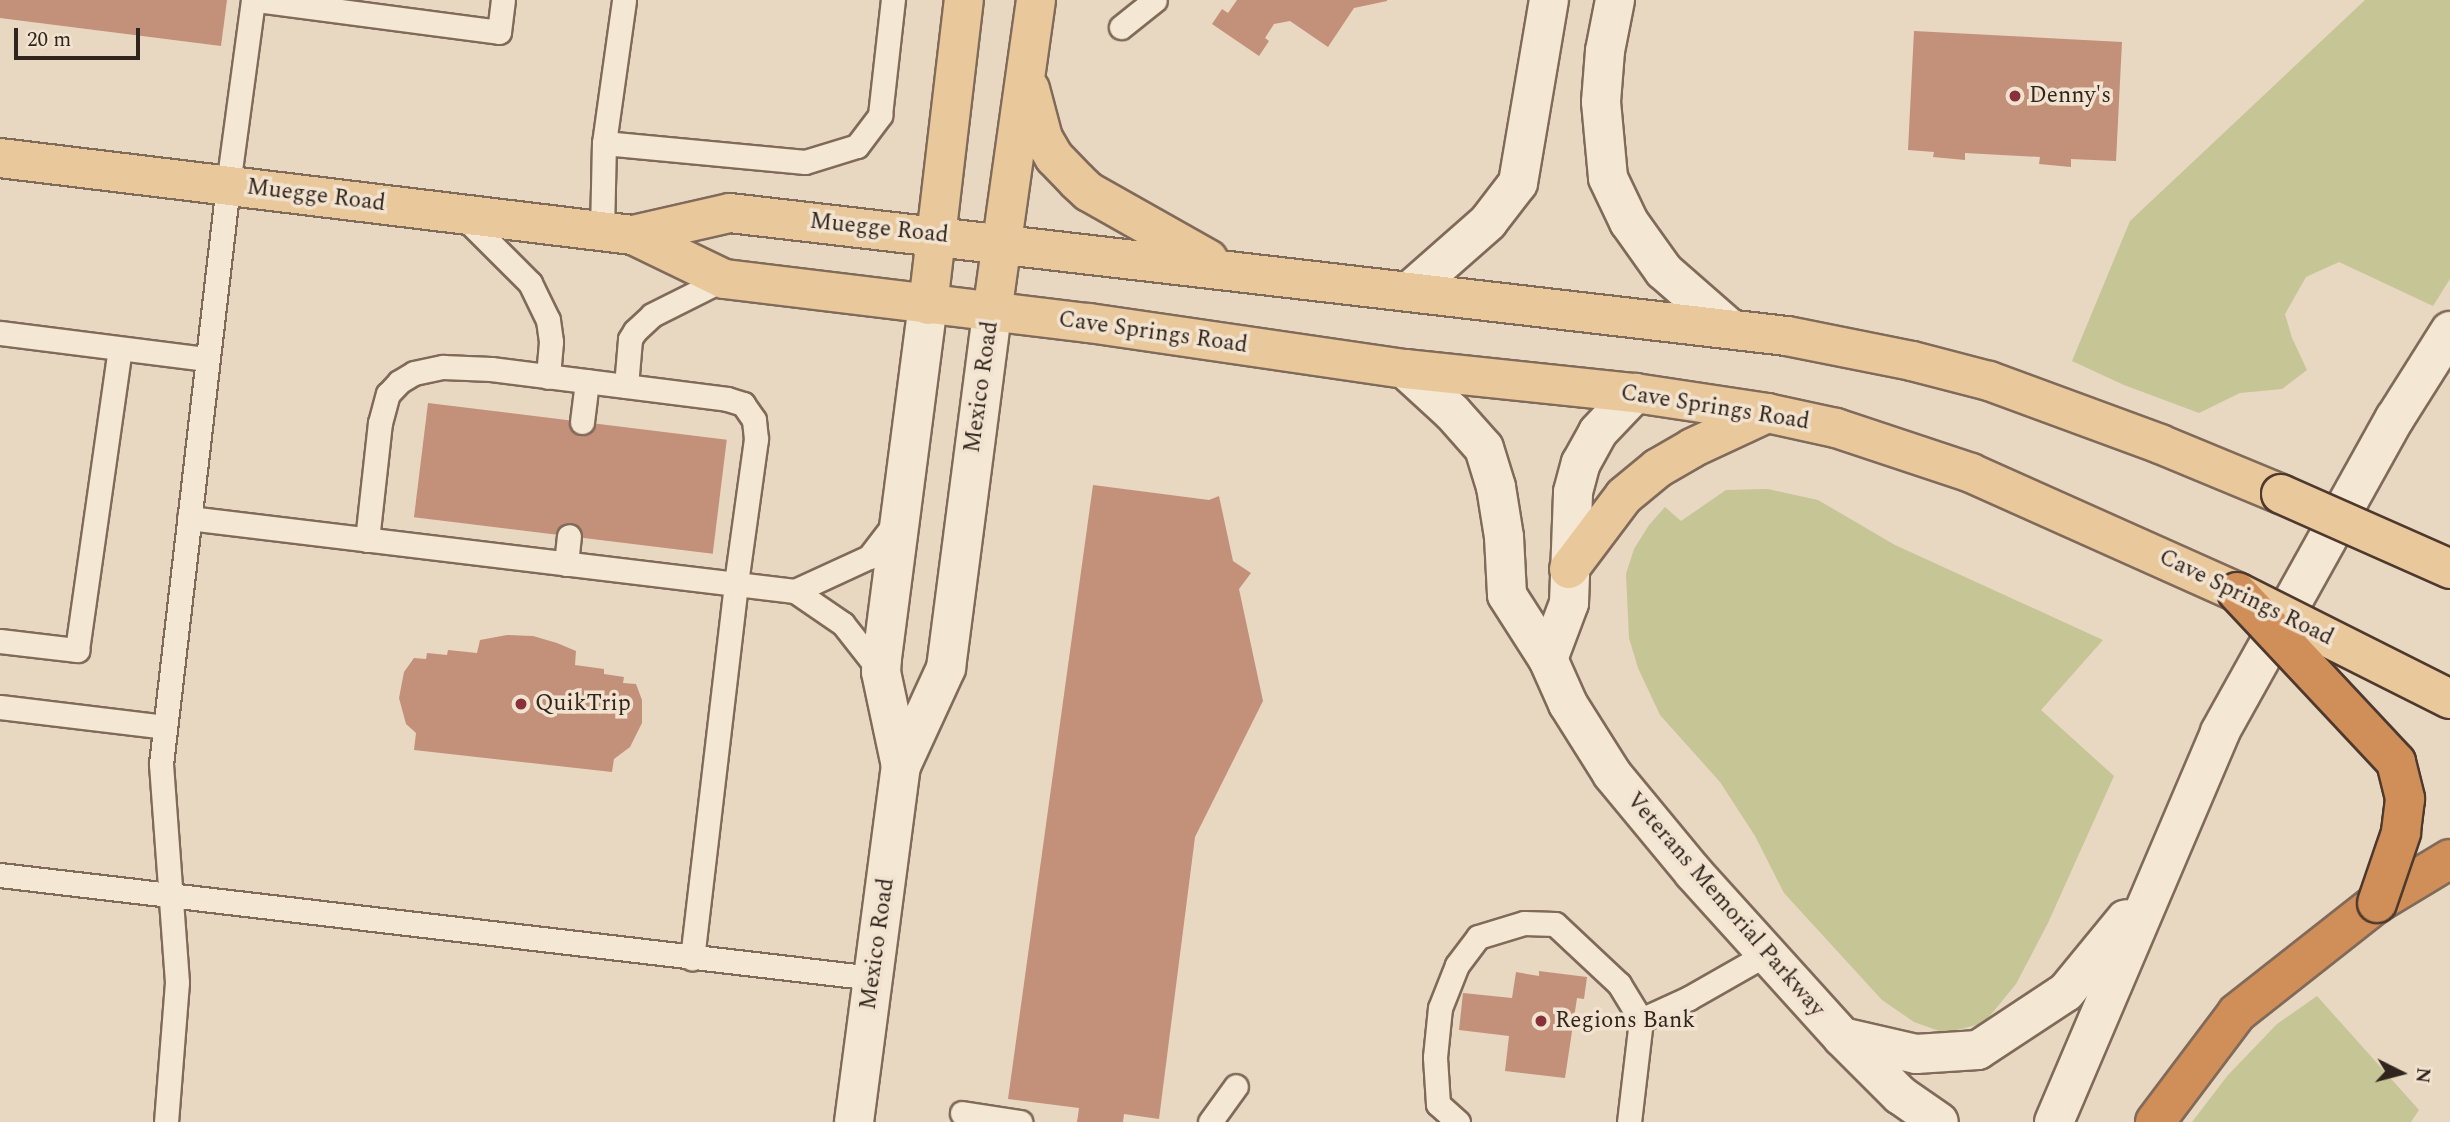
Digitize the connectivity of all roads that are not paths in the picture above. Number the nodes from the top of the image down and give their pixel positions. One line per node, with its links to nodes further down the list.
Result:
1 (255, 0): 2 (lane); 14 (lane)
2 (503, 0)
3 (624, 0): 12 (lane)
4 (893, 0): 12 (lane)
5 (964, 0): 17 (main road, Mexico Road)
6 (1036, 0): 11 (main road, Mexico Road)
7 (1155, 0): 10 (lane)
8 (1549, 0): 21 (main road)
9 (1615, 0): 24 (main road)
10 (1121, 27)
11 (1026, 78): 18 (main road, Mexico Road); 19 (main road)
12 (604, 143): 16 (lane)
13 (0, 158): 14 (main road, Muegge Road)
14 (228, 186): 15 (main road, Muegge Road); 28 (lane)
15 (461, 214): 16 (main road, Muegge Road); 30 (lane)
16 (617, 233): 17 (main road, Muegge Road); 20 (main road, Muegge Road)
17 (935, 235): 18 (main road, Muegge Road); 22 (main road, Mexico Road)
18 (1002, 243): 19 (main road); 23 (main road, Mexico Road)
19 (1222, 268): 21 (main road)
20 (724, 279): 22 (main road, Muegge Road); 32 (lane)
21 (1411, 290): 24 (main road)
22 (928, 306): 23 (main road, Cave Springs Road); 37 (main road, Mexico Road)
23 (992, 313): 29 (main road, Cave Springs Road); 52 (main road, Mexico Road)
24 (1728, 327): 40 (main road, bridge)
25 (2450, 331): 55 (main road)
26 (0, 333): 27 (lane)
27 (120, 349): 28 (lane); 46 (lane)
28 (207, 359): 36 (lane)
29 (1405, 369): 33 (main road, Cave Springs Road); 47 (main road, Veterans Memorial Parkway)
30 (548, 377): 31 (lane); 39 (lane)
31 (587, 381): 32 (lane); 35 (lane)
32 (626, 386): 43 (lane)
33 (1635, 393): 34 (main road, Cave Springs Road); 42 (main road)
34 (1767, 413): 42 (main road); 45 (main road, Cave Springs Road)
35 (582, 422)
36 (189, 518): 39 (lane); 51 (lane)
37 (899, 519): 44 (lane); 48 (main road, Mexico Road)
38 (569, 536): 41 (lane)
39 (366, 540): 41 (lane)
40 (2443, 561)
41 (566, 564): 43 (lane)
42 (1569, 569): 47 (main road)
43 (736, 584): 44 (lane); 59 (lane)
44 (795, 591): 48 (lane)
45 (2237, 592): 49 (main road, Cave Springs Road, bridge); 57 (highway, bridge)
46 (0, 641)
47 (1548, 659): 58 (main road, Veterans Memorial Parkway)
48 (881, 673): 52 (main road, Mexico Road)
49 (2450, 699)
50 (0, 708): 51 (lane)
51 (165, 727): 56 (lane)
52 (901, 766): 60 (main road, Mexico Road)
53 (2450, 859): 57 (highway)
54 (0, 875): 56 (lane)
55 (2152, 888): 62 (main road); 73 (main road)
56 (170, 897): 59 (lane); 66 (lane)
57 (2377, 903): 74 (highway)
58 (1766, 954): 61 (lane); 62 (main road, Veterans Memorial Parkway)
59 (692, 958): 60 (lane)
60 (873, 978): 67 (main road, Mexico Road)
61 (1641, 1020): 70 (lane); 71 (lane)
62 (1842, 1037): 64 (main road, Veterans Memorial Parkway)
63 (1236, 1086): 69 (lane)
64 (1906, 1108): 72 (main road, Veterans Memorial Parkway)
65 (962, 1113): 68 (lane)
66 (166, 1122)
67 (854, 1122)
68 (1020, 1122)
69 (1210, 1122)
70 (1458, 1122)
71 (1629, 1122)
72 (1939, 1122)
73 (2054, 1122)
74 (2155, 1122)

